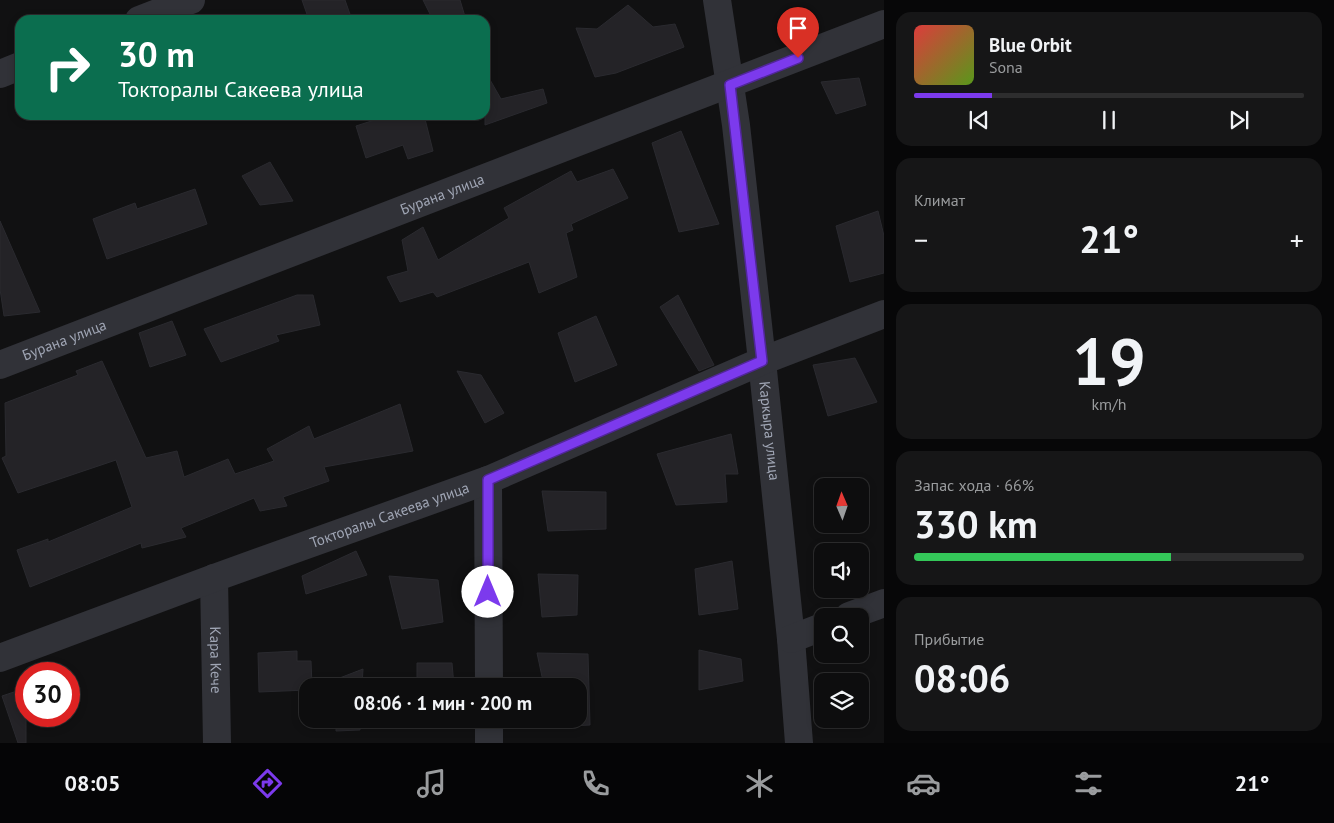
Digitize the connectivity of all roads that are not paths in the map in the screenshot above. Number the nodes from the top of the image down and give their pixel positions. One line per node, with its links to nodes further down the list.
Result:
1 (192, 0): 3 (street)
2 (717, 0): 7 (street, Каркыра улица)
3 (152, 15)
4 (884, 24): 7 (street, Бурана улица)
5 (15, 68): 6 (street)
6 (0, 74)
7 (730, 85): 9 (street, Каркыра улица); 10 (street, Бурана улица)
8 (884, 314): 9 (street, Токторалы Сакеева улица)
9 (762, 361): 11 (street, Токторалы Сакеева улица); 16 (street, Каркыра улица)
10 (0, 365)
11 (488, 480): 12 (street, Токторалы Сакеева улица); 18 (street)
12 (214, 578): 17 (street, Токторалы Сакеева улица); 20 (street, Кара Кече)
13 (884, 602): 14 (street)
14 (869, 608)
15 (814, 630): 16 (street)
16 (791, 639): 22 (street, Каркыра улица)
17 (0, 658)
18 (489, 678)
19 (489, 728): 21 (street)
20 (217, 743)
21 (489, 743)
22 (799, 743)

